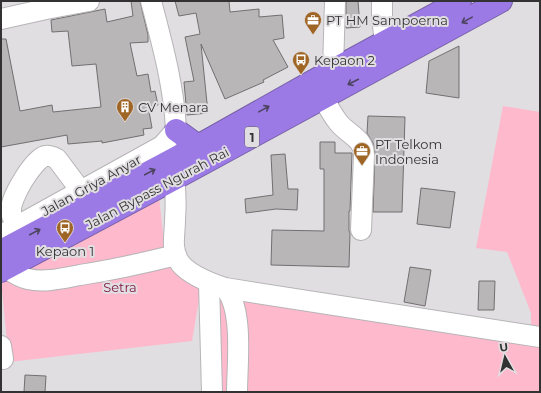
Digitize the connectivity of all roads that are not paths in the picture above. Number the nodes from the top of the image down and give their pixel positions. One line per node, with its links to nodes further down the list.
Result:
1 (89, 1): 7 (street)
2 (151, 1): 11 (street)
3 (335, 1): 9 (street)
4 (382, 1): 8 (street)
5 (460, 1): 8 (highway, Jalan Bypass Ngurah Rai / 1)
6 (501, 1): 10 (highway, Jalan Bypass Ngurah Rai / 1, one-way to 10)
7 (1, 19)
8 (386, 42): 9 (highway, Jalan Bypass Ngurah Rai / 1)
9 (333, 70): 12 (highway, Jalan Bypass Ngurah Rai / 1, one-way to 9)
10 (323, 97): 13 (highway, Jalan Bypass Ngurah Rai / 1); 16 (street)
11 (176, 130): 12 (highway); 14 (street, Jalan Griya Anyar)
12 (198, 146): 18 (highway, Jalan Bypass Ngurah Rai / 1, one-way to 12)
13 (174, 179): 17 (street); 18 (highway, Jalan Bypass Ngurah Rai / 1)
14 (81, 191): 15 (street, Jalan Griya Anyar); 15 (street)
15 (9, 230)
16 (361, 230)
17 (176, 255): 18 (street); 19 (street)
18 (3, 263)
19 (217, 285): 20 (street); 21 (street); 22 (street)
20 (540, 337)
21 (212, 392)
22 (237, 392)

